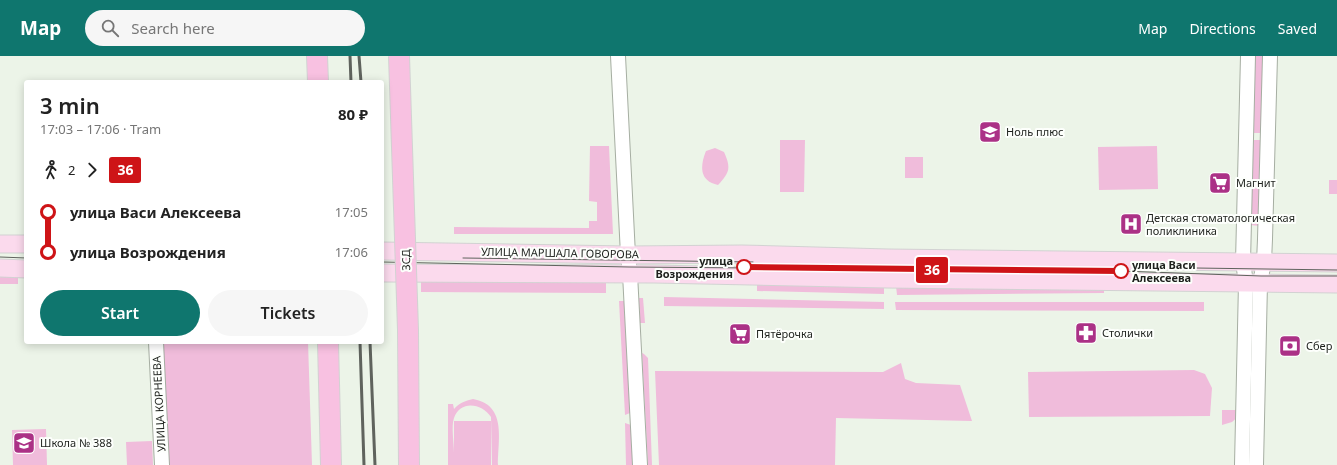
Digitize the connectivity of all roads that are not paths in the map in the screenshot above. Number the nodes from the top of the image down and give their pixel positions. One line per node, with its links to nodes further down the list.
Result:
1 (317, 56): 6 (highway)
2 (399, 56): 24 (highway, ЗСД, bridge)
3 (618, 56): 10 (street)
4 (1248, 56): 11 (street)
5 (1270, 56): 12 (street)
6 (318, 80)
7 (0, 244): 8 (main road)
8 (24, 244)
9 (384, 251): 10 (main road, УЛИЦА МАРШАЛА ГОВОРОВА)
10 (628, 255): 11 (main road, УЛИЦА МАРШАЛА ГОВОРОВА); 17 (street)
11 (1243, 262): 12 (main road, УЛИЦА МАРШАЛА ГОВОРОВА); 18 (street)
12 (1264, 262): 13 (main road, УЛИЦА МАРШАЛА ГОВОРОВА); 18 (street)
13 (1337, 262)
14 (0, 268): 15 (main road)
15 (24, 268)
16 (384, 272): 17 (main road, УЛИЦА МАРШАЛА ГОВОРОВА)
17 (630, 274): 18 (main road, УЛИЦА МАРШАЛА ГОВОРОВА); 25 (street)
18 (1253, 283): 19 (main road, УЛИЦА МАРШАЛА ГОВОРОВА); 26 (street); 27 (street)
19 (1337, 284)
20 (156, 344): 22 (street, УЛИЦА КОРНЕЕВА)
21 (328, 344): 23 (highway)
22 (162, 465)
23 (331, 465)
24 (409, 465)
25 (640, 465)
26 (1242, 465)
27 (1256, 465)

